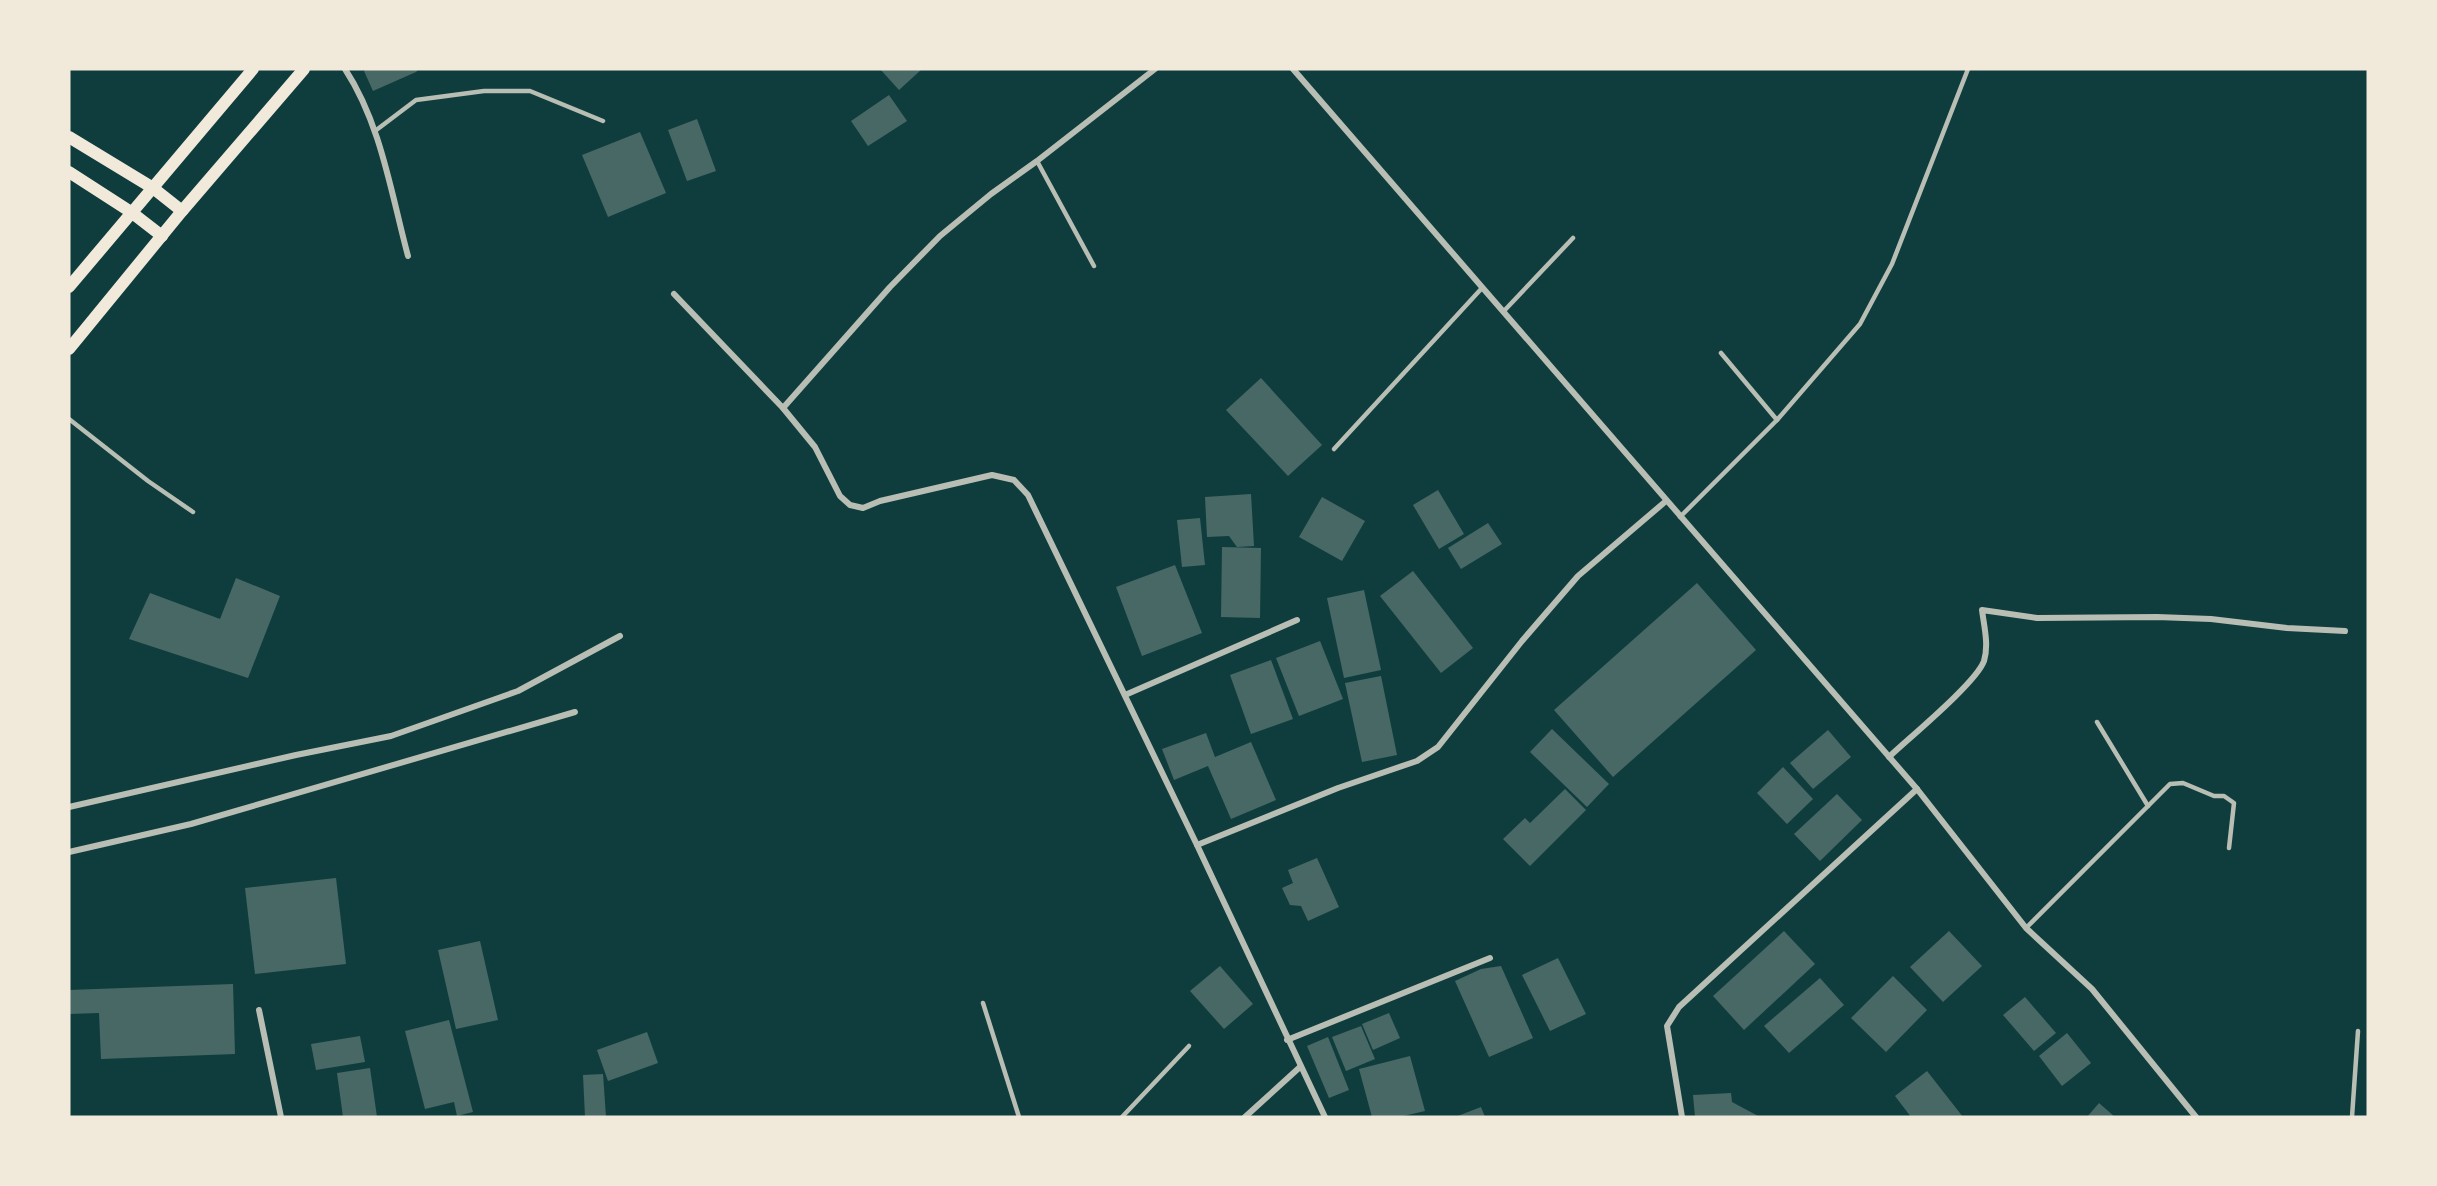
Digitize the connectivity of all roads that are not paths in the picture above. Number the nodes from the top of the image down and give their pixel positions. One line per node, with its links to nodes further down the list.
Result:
1 (253, 69): 12 (main road)
2 (304, 69): 13 (main road)
3 (345, 69): 8 (street)
4 (1155, 69): 10 (street)
5 (1293, 69): 20 (street)
6 (1968, 69): 27 (lane)
7 (603, 121): 8 (lane)
8 (375, 131): 17 (street)
9 (69, 137): 12 (main road)
10 (1037, 161): 18 (lane); 25 (street)
11 (69, 172): 14 (main road)
12 (153, 188): 13 (main road); 14 (main road)
13 (182, 211): 15 (main road)
14 (131, 212): 15 (main road); 19 (main road)
15 (162, 236): 23 (main road)
16 (1573, 238): 22 (lane)
17 (408, 256)
18 (1094, 266)
19 (69, 288)
20 (1482, 288): 22 (street); 28 (lane)
21 (675, 294): 25 (street)
22 (1503, 312): 29 (street)
23 (69, 349)
24 (1721, 352): 27 (lane)
25 (783, 408): 35 (street)
26 (69, 419): 30 (lane)
27 (1777, 420): 31 (lane)
28 (1334, 449)
29 (1666, 501): 31 (street); 42 (street)
30 (192, 512)
31 (1680, 517): 38 (street)
32 (1297, 620): 35 (street)
33 (2345, 631): 38 (street)
34 (620, 636): 41 (street)
35 (1125, 695): 42 (street)
36 (575, 712): 44 (street)
37 (2097, 722): 40 (lane)
38 (1889, 757): 39 (street)
39 (1917, 789): 45 (street); 58 (street)
40 (2148, 806): 43 (lane); 45 (lane)
41 (69, 807)
42 (1197, 845): 50 (street)
43 (2229, 848)
44 (69, 852)
45 (2026, 928): 59 (street)
46 (1491, 958): 50 (street)
47 (983, 1003): 54 (lane)
48 (259, 1010): 53 (street)
49 (2358, 1031): 60 (lane)
50 (1287, 1040): 52 (street)
51 (1189, 1046): 55 (lane)
52 (1300, 1067): 56 (street); 57 (street)
53 (281, 1117)
54 (1019, 1117)
55 (1122, 1117)
56 (1245, 1117)
57 (1325, 1117)
58 (1682, 1117)
59 (2196, 1117)
60 (2352, 1117)

